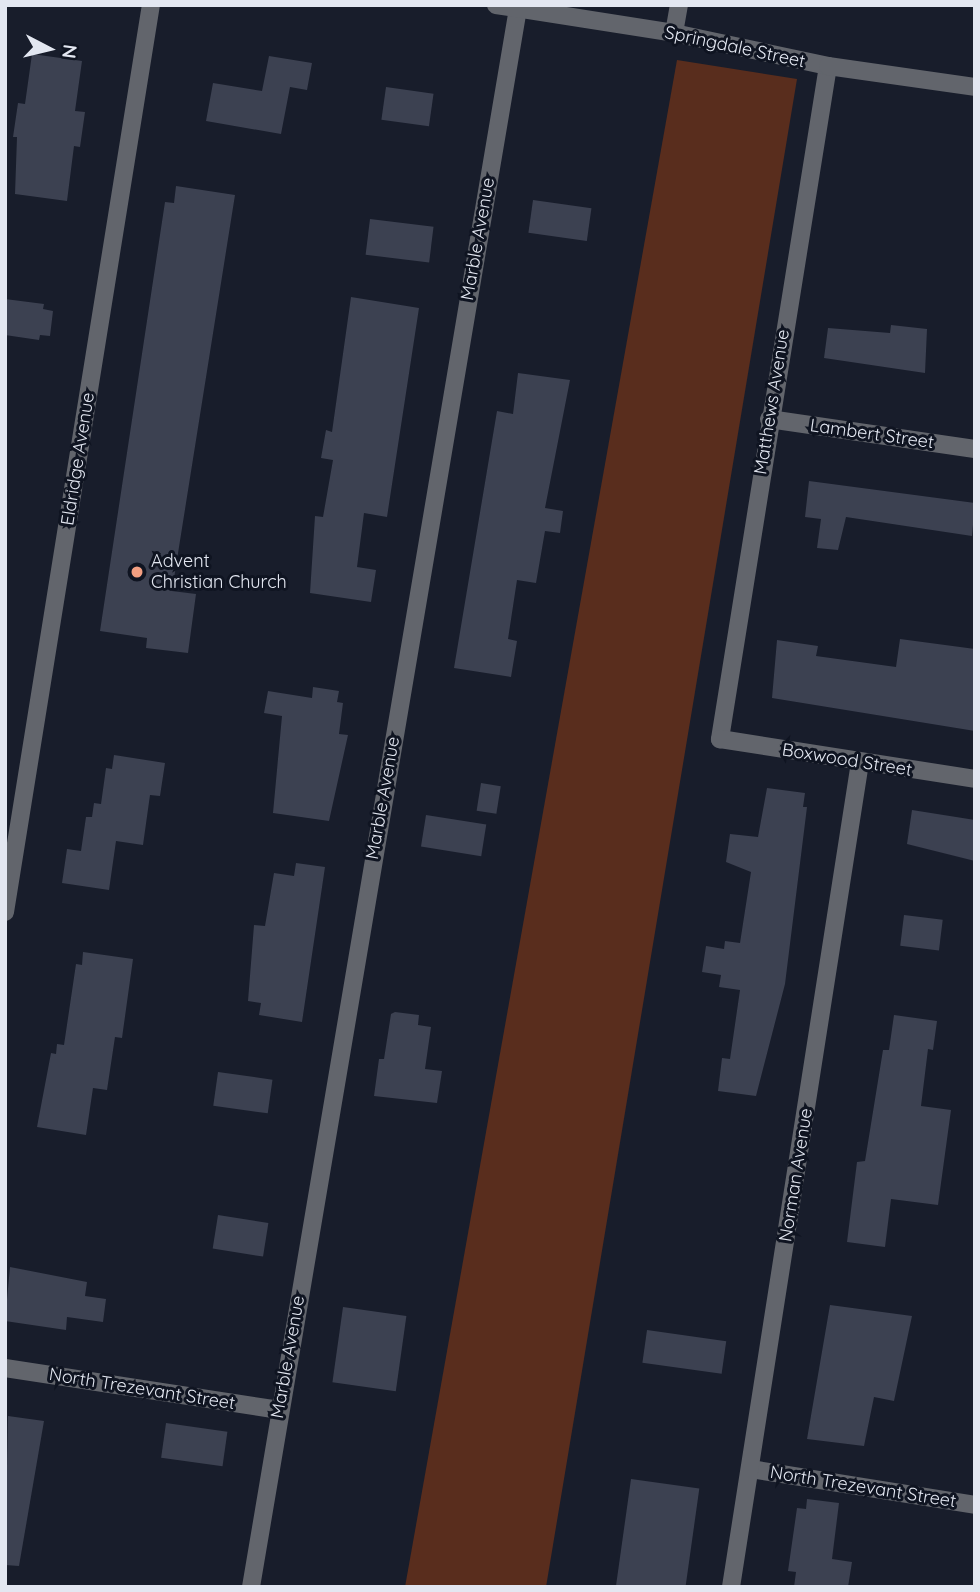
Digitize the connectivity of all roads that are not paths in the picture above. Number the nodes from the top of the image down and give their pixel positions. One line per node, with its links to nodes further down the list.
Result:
1 (151, 5): 13 (street, Eldridge Avenue)
2 (496, 5): 4 (street, Springdale Street)
3 (679, 5): 5 (street)
4 (518, 9): 5 (street, Springdale Street); 15 (street, Marble Avenue)
5 (674, 33): 6 (street, Springdale Street)
6 (828, 66): 7 (street, Springdale Street); 8 (street, Matthews Avenue)
7 (975, 87)
8 (769, 419): 9 (street, Lambert Street); 10 (street, Matthews Avenue)
9 (975, 449)
10 (720, 739): 11 (street, Boxwood Street)
11 (860, 762): 12 (street, Boxwood Street); 16 (street, Norman Avenue)
12 (975, 779)
13 (5, 912)
14 (5, 1368): 15 (street, North Trezevant Street)
15 (278, 1410): 18 (street, Marble Avenue)
16 (751, 1468): 17 (street, North Trezevant Street); 19 (street, Norman Avenue)
17 (975, 1505)
18 (251, 1587)
19 (731, 1587)

